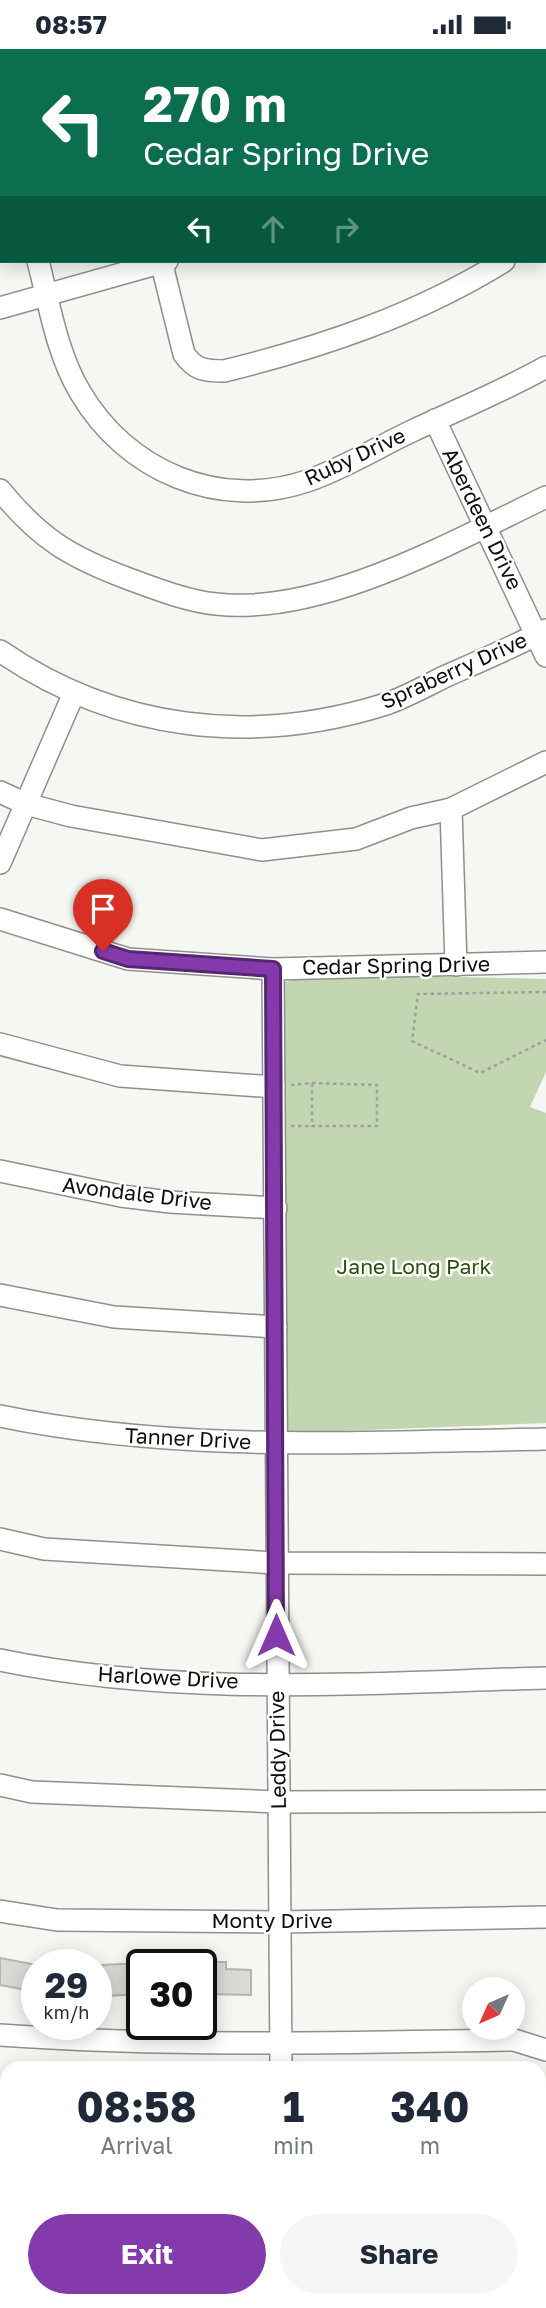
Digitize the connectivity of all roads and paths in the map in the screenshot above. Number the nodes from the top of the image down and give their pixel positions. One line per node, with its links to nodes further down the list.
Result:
1 (39, 263): 5 (street, Ruby Drive)
2 (156, 263): 5 (street)
3 (163, 263): 4 (street)
4 (500, 263)
5 (48, 295): 6 (street); 8 (street, Ruby Drive)
6 (0, 308)
7 (546, 367): 8 (street, Ruby Drive)
8 (435, 420): 11 (street, Aberdeen Drive)
9 (0, 490): 11 (street)
10 (546, 497): 11 (street)
11 (486, 526): 12 (street, Aberdeen Drive)
12 (542, 632): 14 (street, Aberdeen Drive); 15 (street, Spraberry Drive)
13 (0, 651): 15 (street, Spraberry Drive)
14 (546, 656)
15 (74, 693): 18 (street)
16 (546, 762): 19 (street)
17 (0, 792): 18 (street)
18 (26, 804): 19 (street); 20 (street)
19 (451, 809): 23 (street)
20 (0, 863)
21 (0, 919): 24 (street, Cedar Spring Drive)
22 (546, 962): 23 (street, Cedar Spring Drive)
23 (456, 965): 24 (street, Cedar Spring Drive)
24 (273, 969): 28 (street, Leddy Drive)
25 (546, 992): 26 (path)
26 (546, 1040)
27 (0, 1044): 28 (street)
28 (274, 1087): 32 (street, Leddy Drive)
29 (288, 1126): 30 (path)
30 (312, 1126): 30 (path)
31 (0, 1171): 32 (street, Avondale Drive)
32 (276, 1208): 34 (street, Leddy Drive)
33 (0, 1295): 34 (street)
34 (275, 1327): 37 (street, Leddy Drive)
35 (0, 1416): 37 (street, Tanner Drive)
36 (546, 1439): 37 (street, Tanner Drive)
37 (275, 1444): 39 (street, Leddy Drive)
38 (0, 1539): 39 (street)
39 (276, 1563): 40 (street); 43 (street, Leddy Drive)
40 (546, 1564)
41 (0, 1660): 43 (street, Harlowe Drive)
42 (546, 1678): 43 (street, Harlowe Drive)
43 (277, 1684): 46 (street, Leddy Drive)
44 (0, 1785): 46 (street)
45 (546, 1801): 46 (street)
46 (278, 1802): 49 (street, Leddy Drive)
47 (0, 1911): 49 (street, Monty Drive)
48 (546, 1917): 49 (street, Monty Drive)
49 (280, 1922): 51 (street, Leddy Drive)
50 (0, 2035): 51 (street)
51 (281, 2043): 52 (street); 53 (street, Leddy Drive)
52 (546, 2050)
53 (281, 2061)

